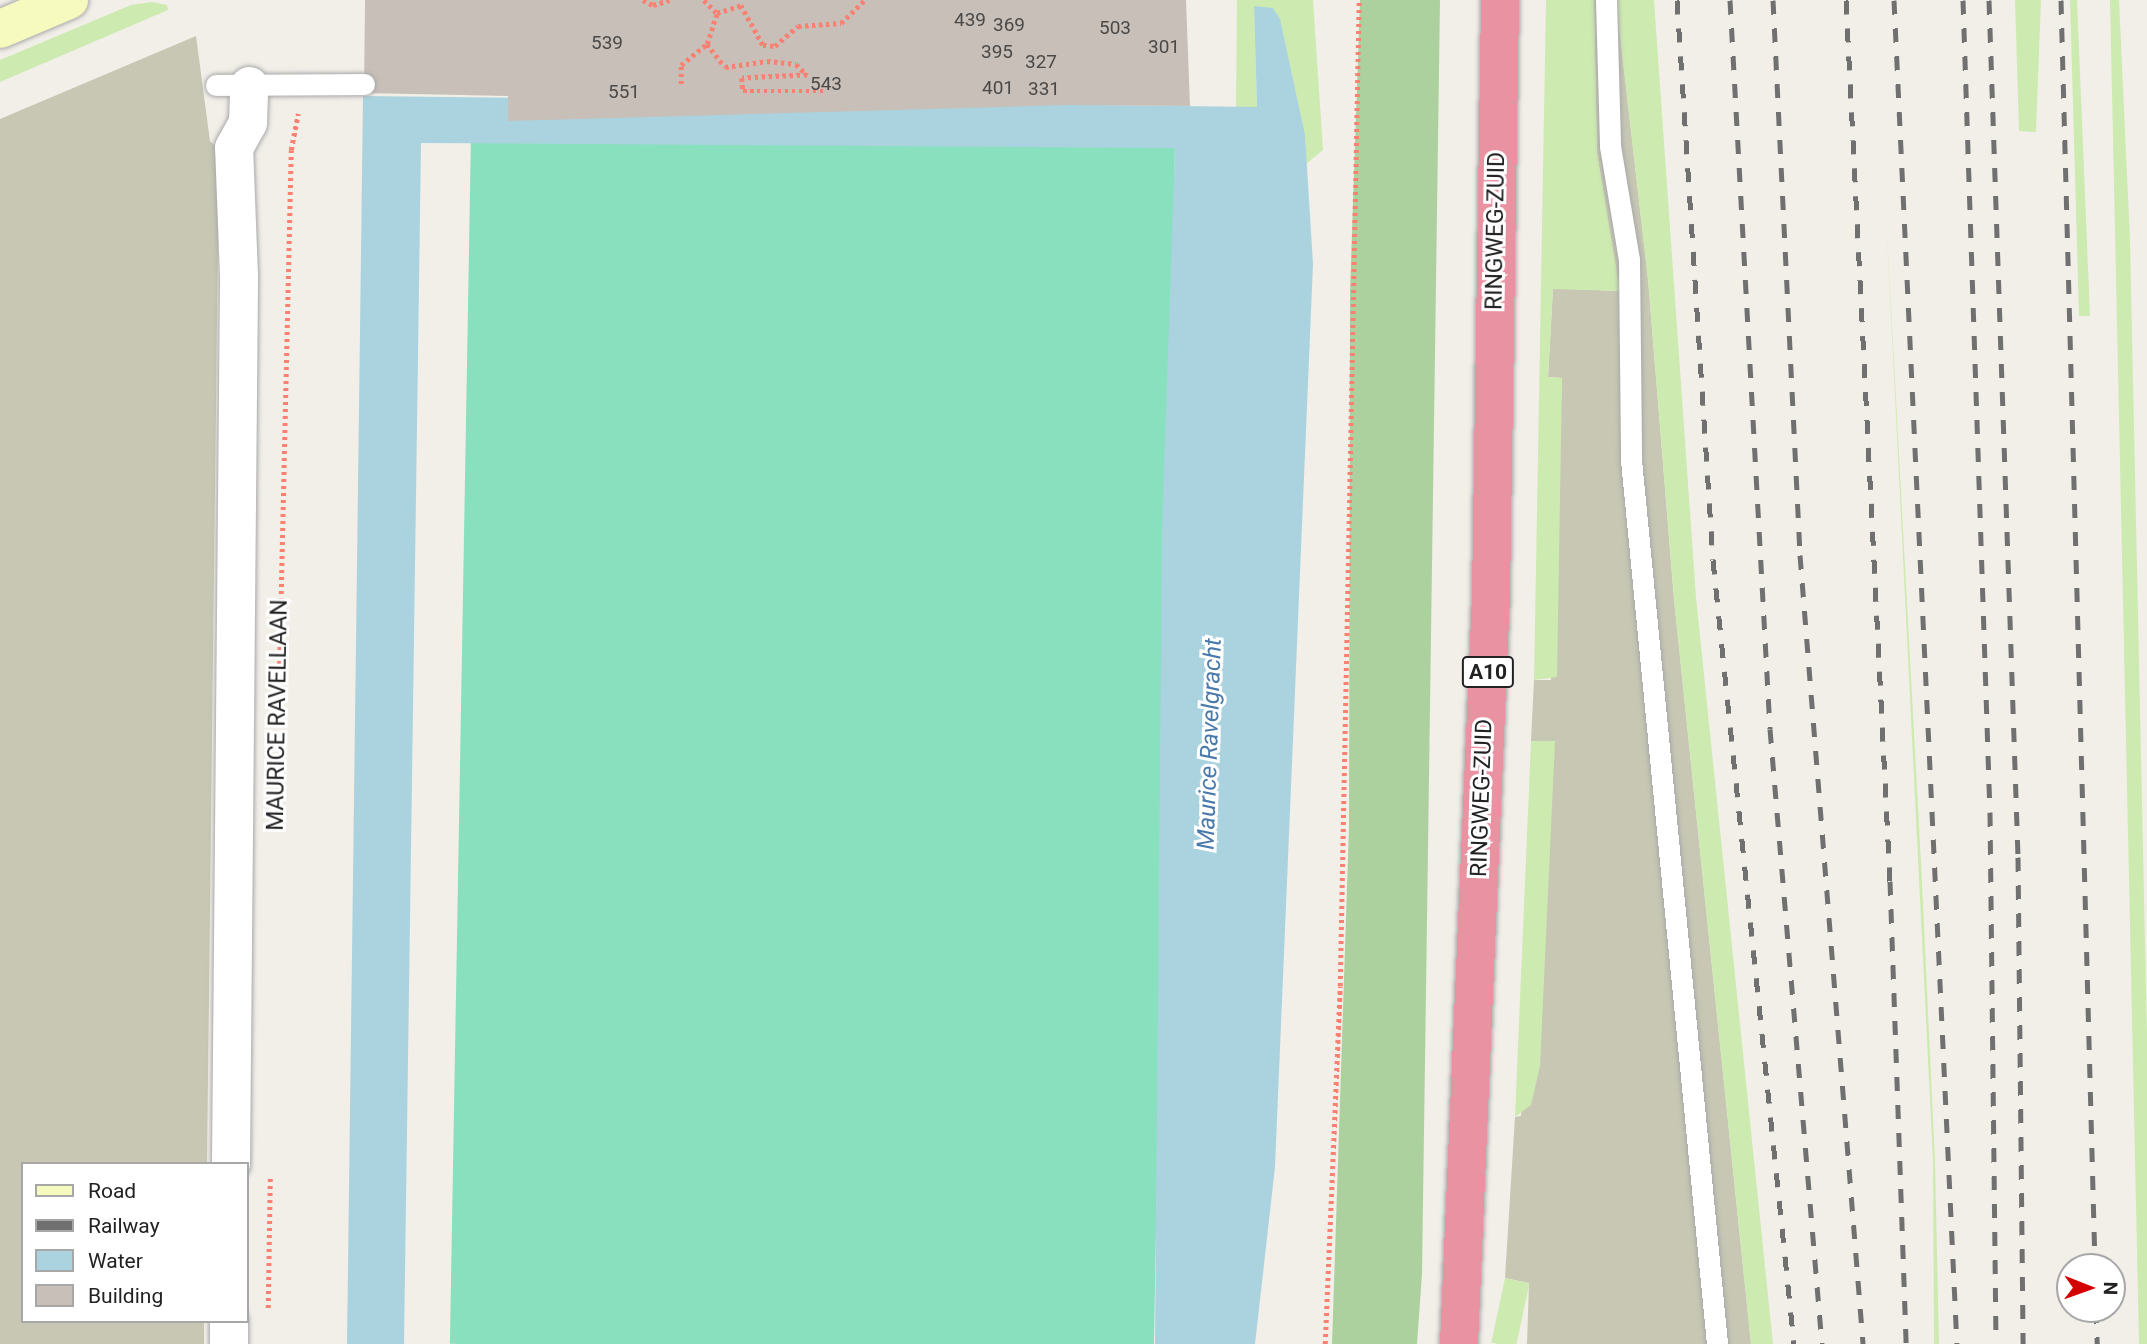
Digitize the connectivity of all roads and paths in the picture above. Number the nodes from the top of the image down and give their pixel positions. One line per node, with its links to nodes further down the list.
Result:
1 (69, 0): 10 (main road)
2 (643, 0): 3 (path)
3 (669, 0)
4 (704, 0): 9 (path)
5 (865, 0): 9 (path)
6 (1359, 0): 23 (path)
7 (1500, 0): 24 (highway, RINGWEG-ZUID / A10)
8 (1606, 0): 25 (lane)
9 (717, 13): 11 (path)
10 (0, 29)
11 (707, 44): 14 (path); 16 (path)
12 (364, 84): 15 (lane)
13 (232, 85): 15 (lane); 18 (street, MAURICE RAVELLAAN)
14 (681, 85)
15 (304, 86): 17 (path, MAURICE RAVELLAAN)
16 (825, 91)
17 (278, 735)
18 (231, 1162)
19 (270, 1164): 20 (path)
20 (268, 1316)
21 (229, 1323): 22 (street)
22 (229, 1344)
23 (1325, 1344)
24 (1460, 1344)
25 (1717, 1344)

